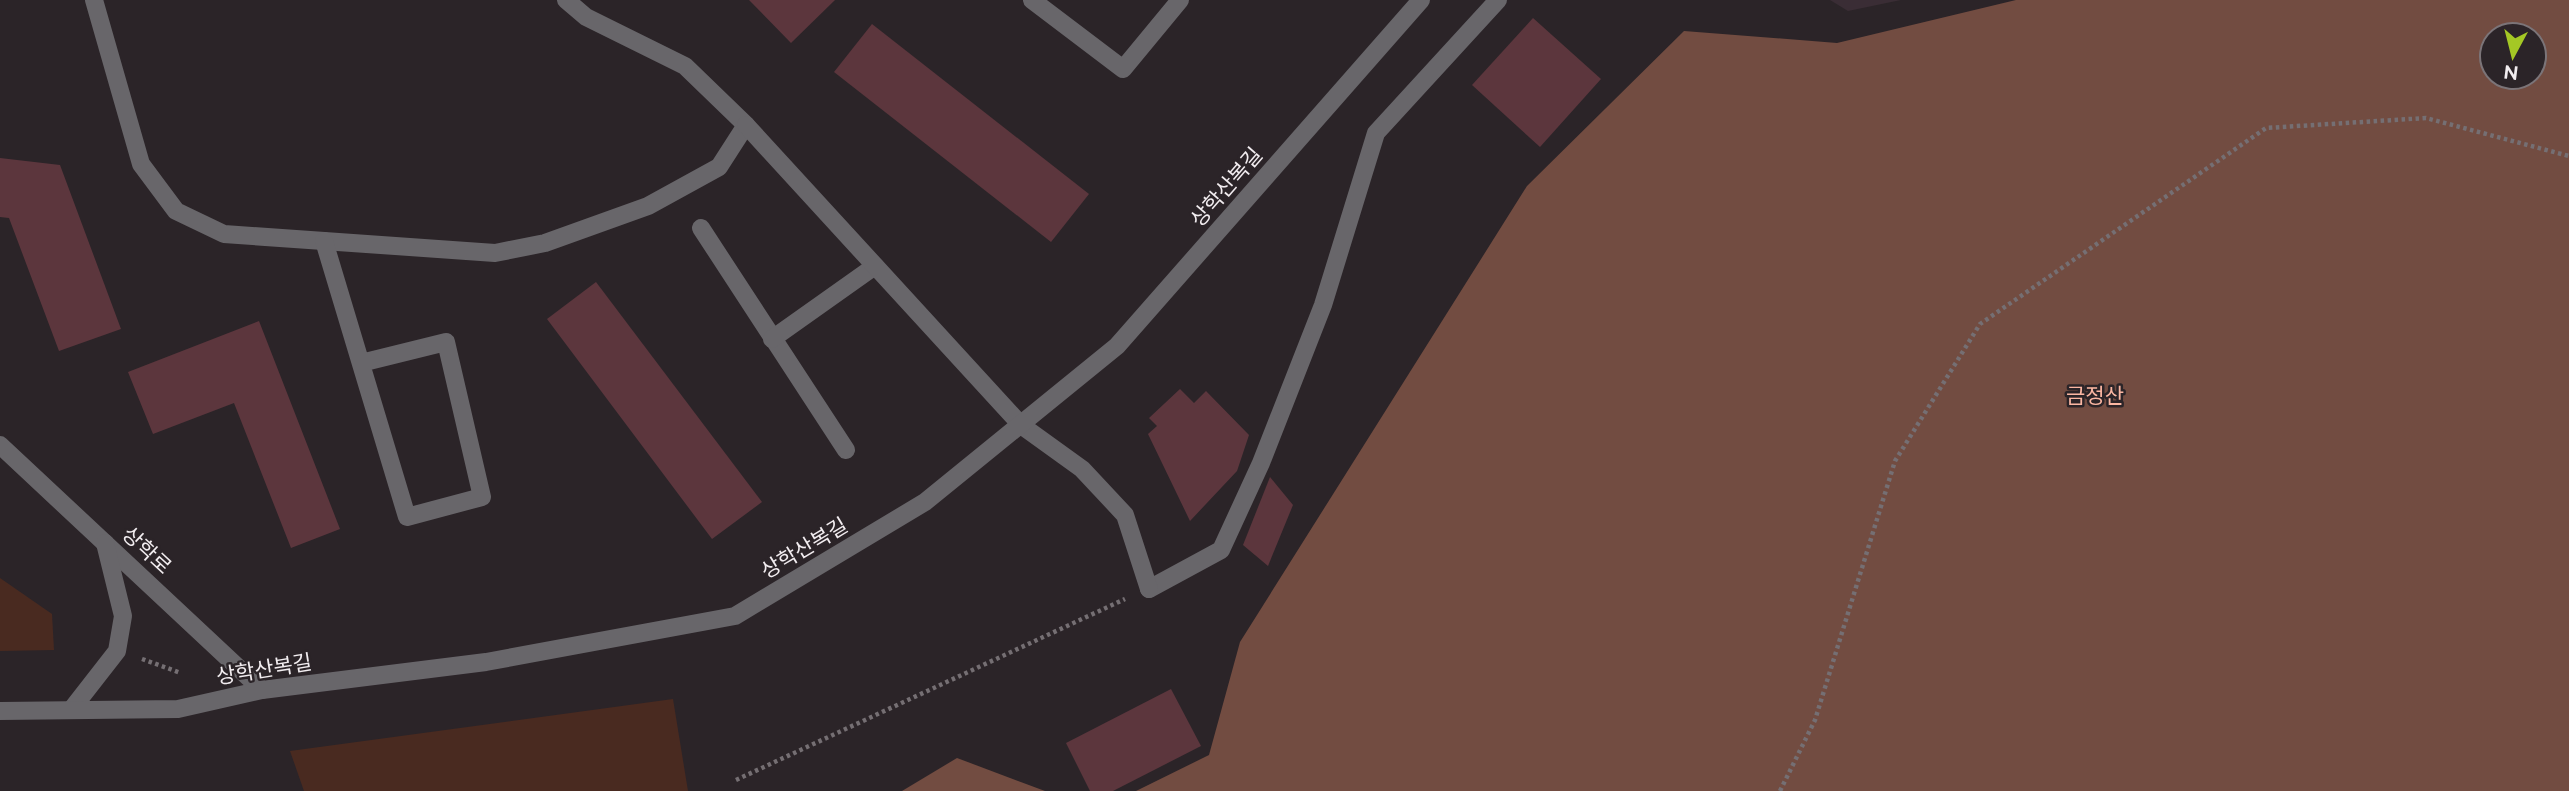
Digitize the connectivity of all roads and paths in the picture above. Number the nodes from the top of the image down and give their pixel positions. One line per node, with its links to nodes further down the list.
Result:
1 (94, 0): 10 (street)
2 (566, 0): 7 (street)
3 (1032, 0): 4 (street)
4 (1180, 0)
5 (1421, 0): 14 (street, 상학산복길)
6 (1498, 0): 18 (street)
7 (746, 125): 10 (street); 11 (street)
8 (2569, 156): 27 (path)
9 (701, 228): 12 (street)
10 (324, 241): 13 (street)
11 (875, 266): 12 (street); 14 (street)
12 (772, 339): 16 (street)
13 (361, 363): 13 (street)
14 (1021, 425): 18 (street); 23 (street, 상학산복길)
15 (0, 445): 17 (street, 상학로)
16 (846, 450)
17 (105, 542): 23 (street, 상학로); 24 (street)
18 (1149, 589): 26 (path)
19 (135, 656): 21 (path)
20 (189, 663): 21 (path)
21 (181, 673): 22 (path)
22 (181, 686)
23 (261, 690): 24 (street, 상학산복길)
24 (71, 710): 25 (street, 상학산복길)
25 (0, 711)
26 (736, 780)
27 (1780, 791)

